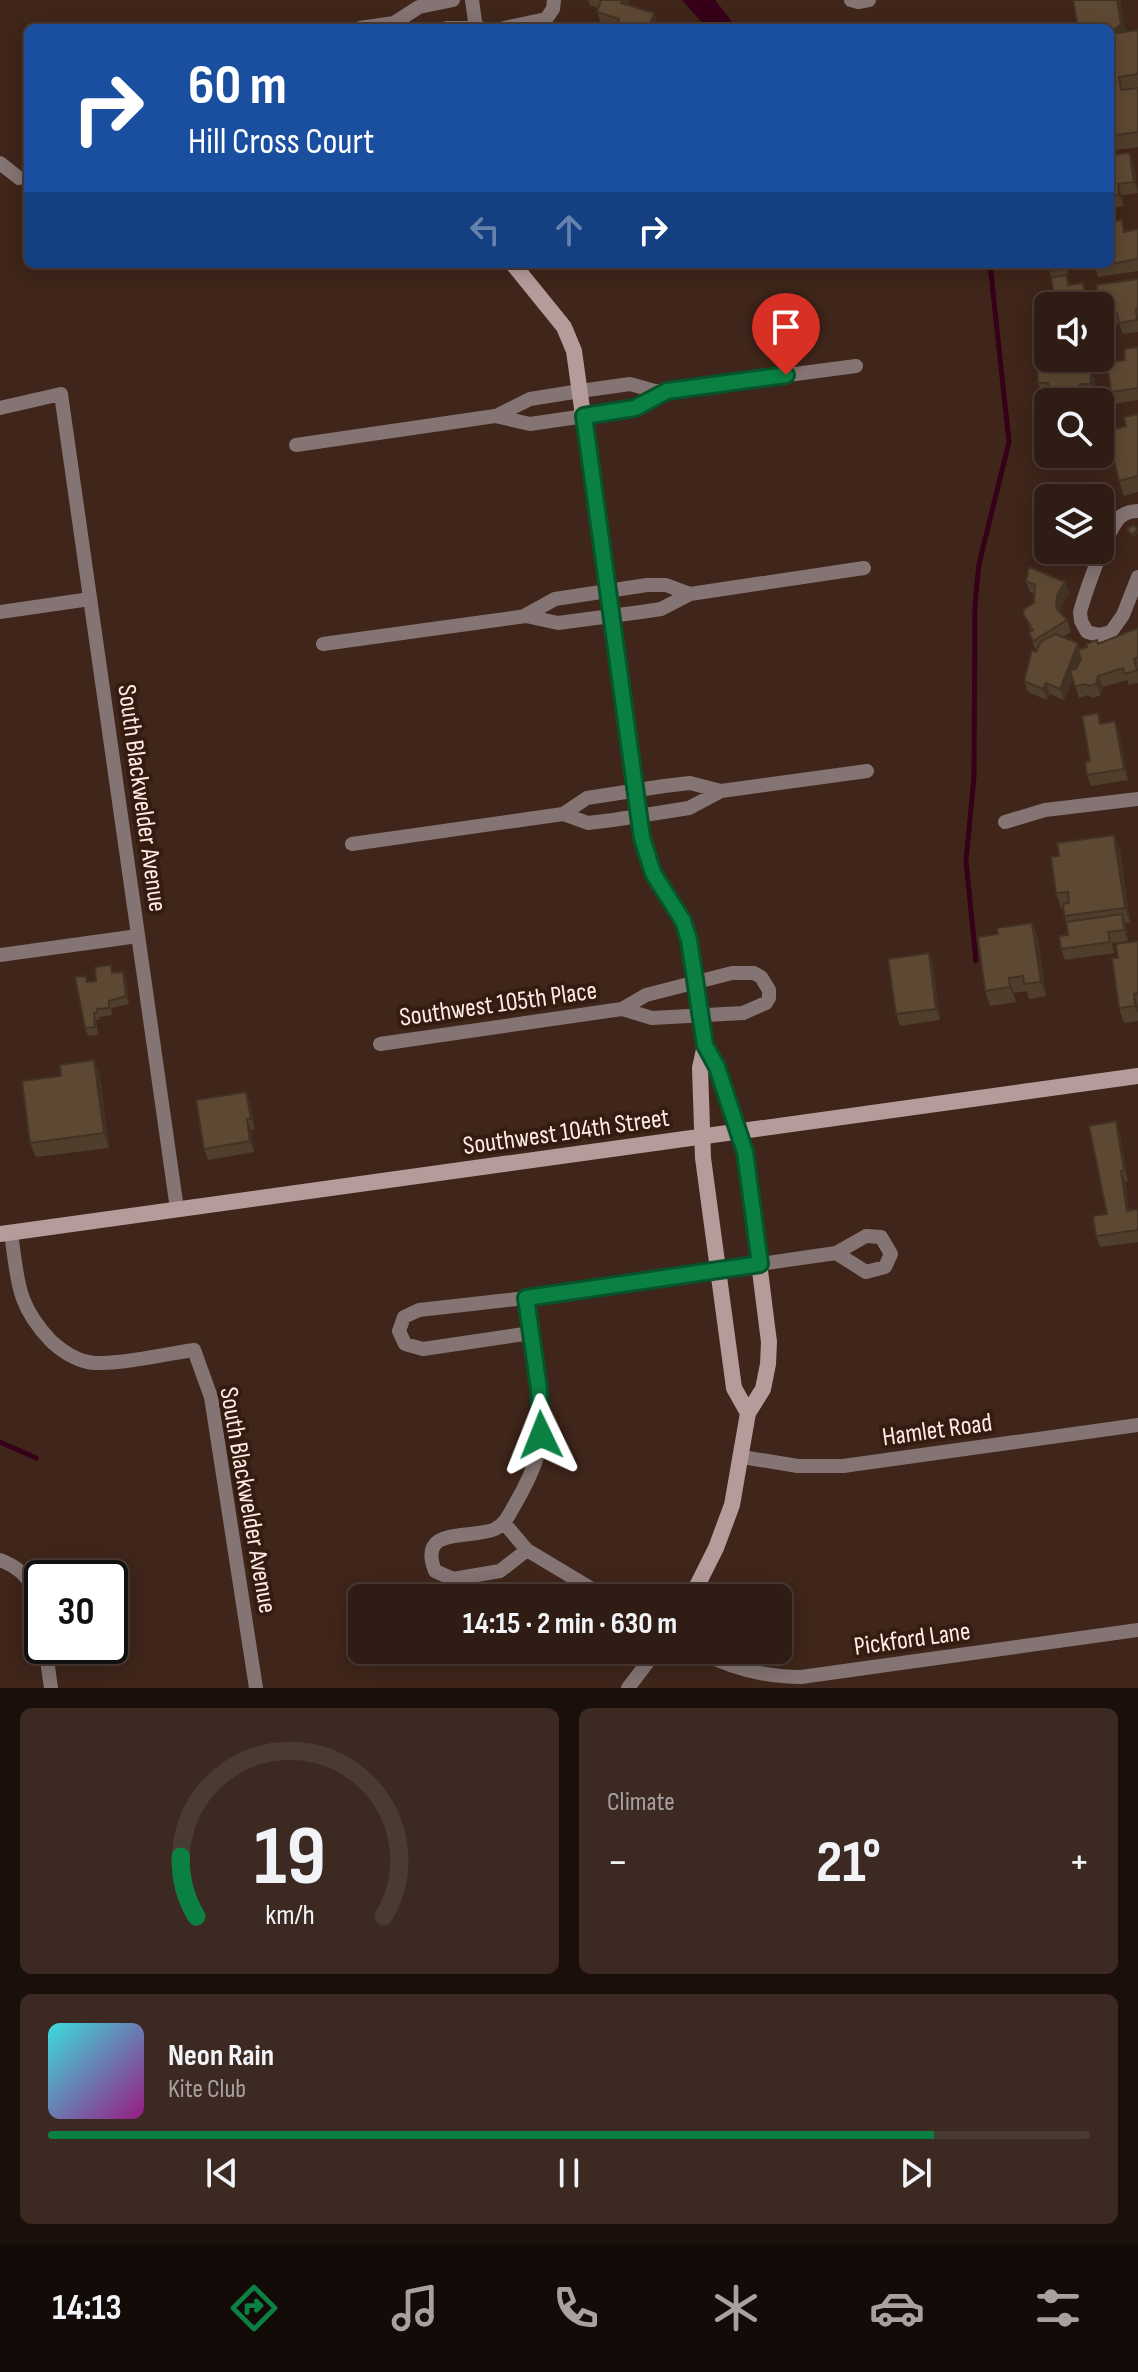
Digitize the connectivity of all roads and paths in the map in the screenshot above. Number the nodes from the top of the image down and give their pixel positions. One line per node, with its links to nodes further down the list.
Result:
1 (453, 0): 4 (street)
2 (472, 0): 5 (street)
3 (554, 0): 6 (street)
4 (404, 24)
5 (477, 24)
6 (532, 24)
7 (0, 163): 8 (street)
8 (19, 178)
9 (516, 268): 11 (street)
10 (856, 366): 12 (street)
11 (580, 391): 12 (street); 14 (street); 15 (street)
12 (667, 391): 15 (street)
13 (0, 408): 22 (street, South Blackwelder Avenue)
14 (495, 416): 15 (street); 16 (street)
15 (584, 416): 20 (street)
16 (296, 445)
17 (1138, 511): 19 (street)
18 (864, 568): 21 (street)
19 (1138, 577)
20 (608, 591): 21 (street); 24 (street); 25 (street)
21 (690, 594): 25 (street)
22 (90, 599): 23 (street); 35 (street, South Blackwelder Avenue)
23 (0, 612)
24 (526, 616): 25 (street); 26 (street)
25 (612, 616): 28 (street)
26 (323, 644)
27 (867, 771): 29 (street)
28 (637, 790): 29 (street); 31 (street); 32 (street)
29 (721, 791): 32 (street)
30 (1138, 799): 33 (street)
31 (563, 814): 32 (street); 34 (street)
32 (640, 815): 37 (street)
33 (1005, 822)
34 (352, 844)
35 (138, 936): 36 (street); 45 (street, South Blackwelder Avenue)
36 (0, 955)
37 (697, 984): 38 (street, Southwest 105th Place); 39 (street); 39 (street, Southwest 105th Place)
38 (622, 1009): 39 (street, Southwest 105th Place); 40 (street, Southwest 105th Place)
39 (701, 1016): 41 (street)
40 (380, 1044)
41 (705, 1045): 43 (street); 44 (street)
42 (1138, 1076): 43 (street, Southwest 104th Street)
43 (738, 1131): 44 (street, Southwest 104th Street); 48 (street)
44 (702, 1137): 45 (street, Southwest 104th Street); 49 (street)
45 (177, 1209): 46 (street, Southwest 104th Street)
46 (6, 1234): 66 (street, South Blackwelder Avenue)
47 (836, 1253): 48 (street)
48 (760, 1264): 49 (street); 52 (street)
49 (718, 1270): 50 (street); 52 (street)
50 (526, 1298): 51 (street); 51 (street)
51 (531, 1333): 55 (street)
52 (748, 1413): 54 (street)
53 (1138, 1425): 54 (street, Hamlet Road)
54 (742, 1457): 60 (street)
55 (504, 1523): 56 (street); 56 (street)
56 (527, 1550): 59 (street)
57 (0, 1560): 58 (street)
58 (24, 1575)
59 (584, 1584)
60 (698, 1584)
61 (1138, 1630): 64 (street, Pickford Lane)
62 (48, 1664): 65 (street)
63 (646, 1664): 67 (street)
64 (732, 1664)
65 (51, 1688)
66 (256, 1688)
67 (628, 1688)

